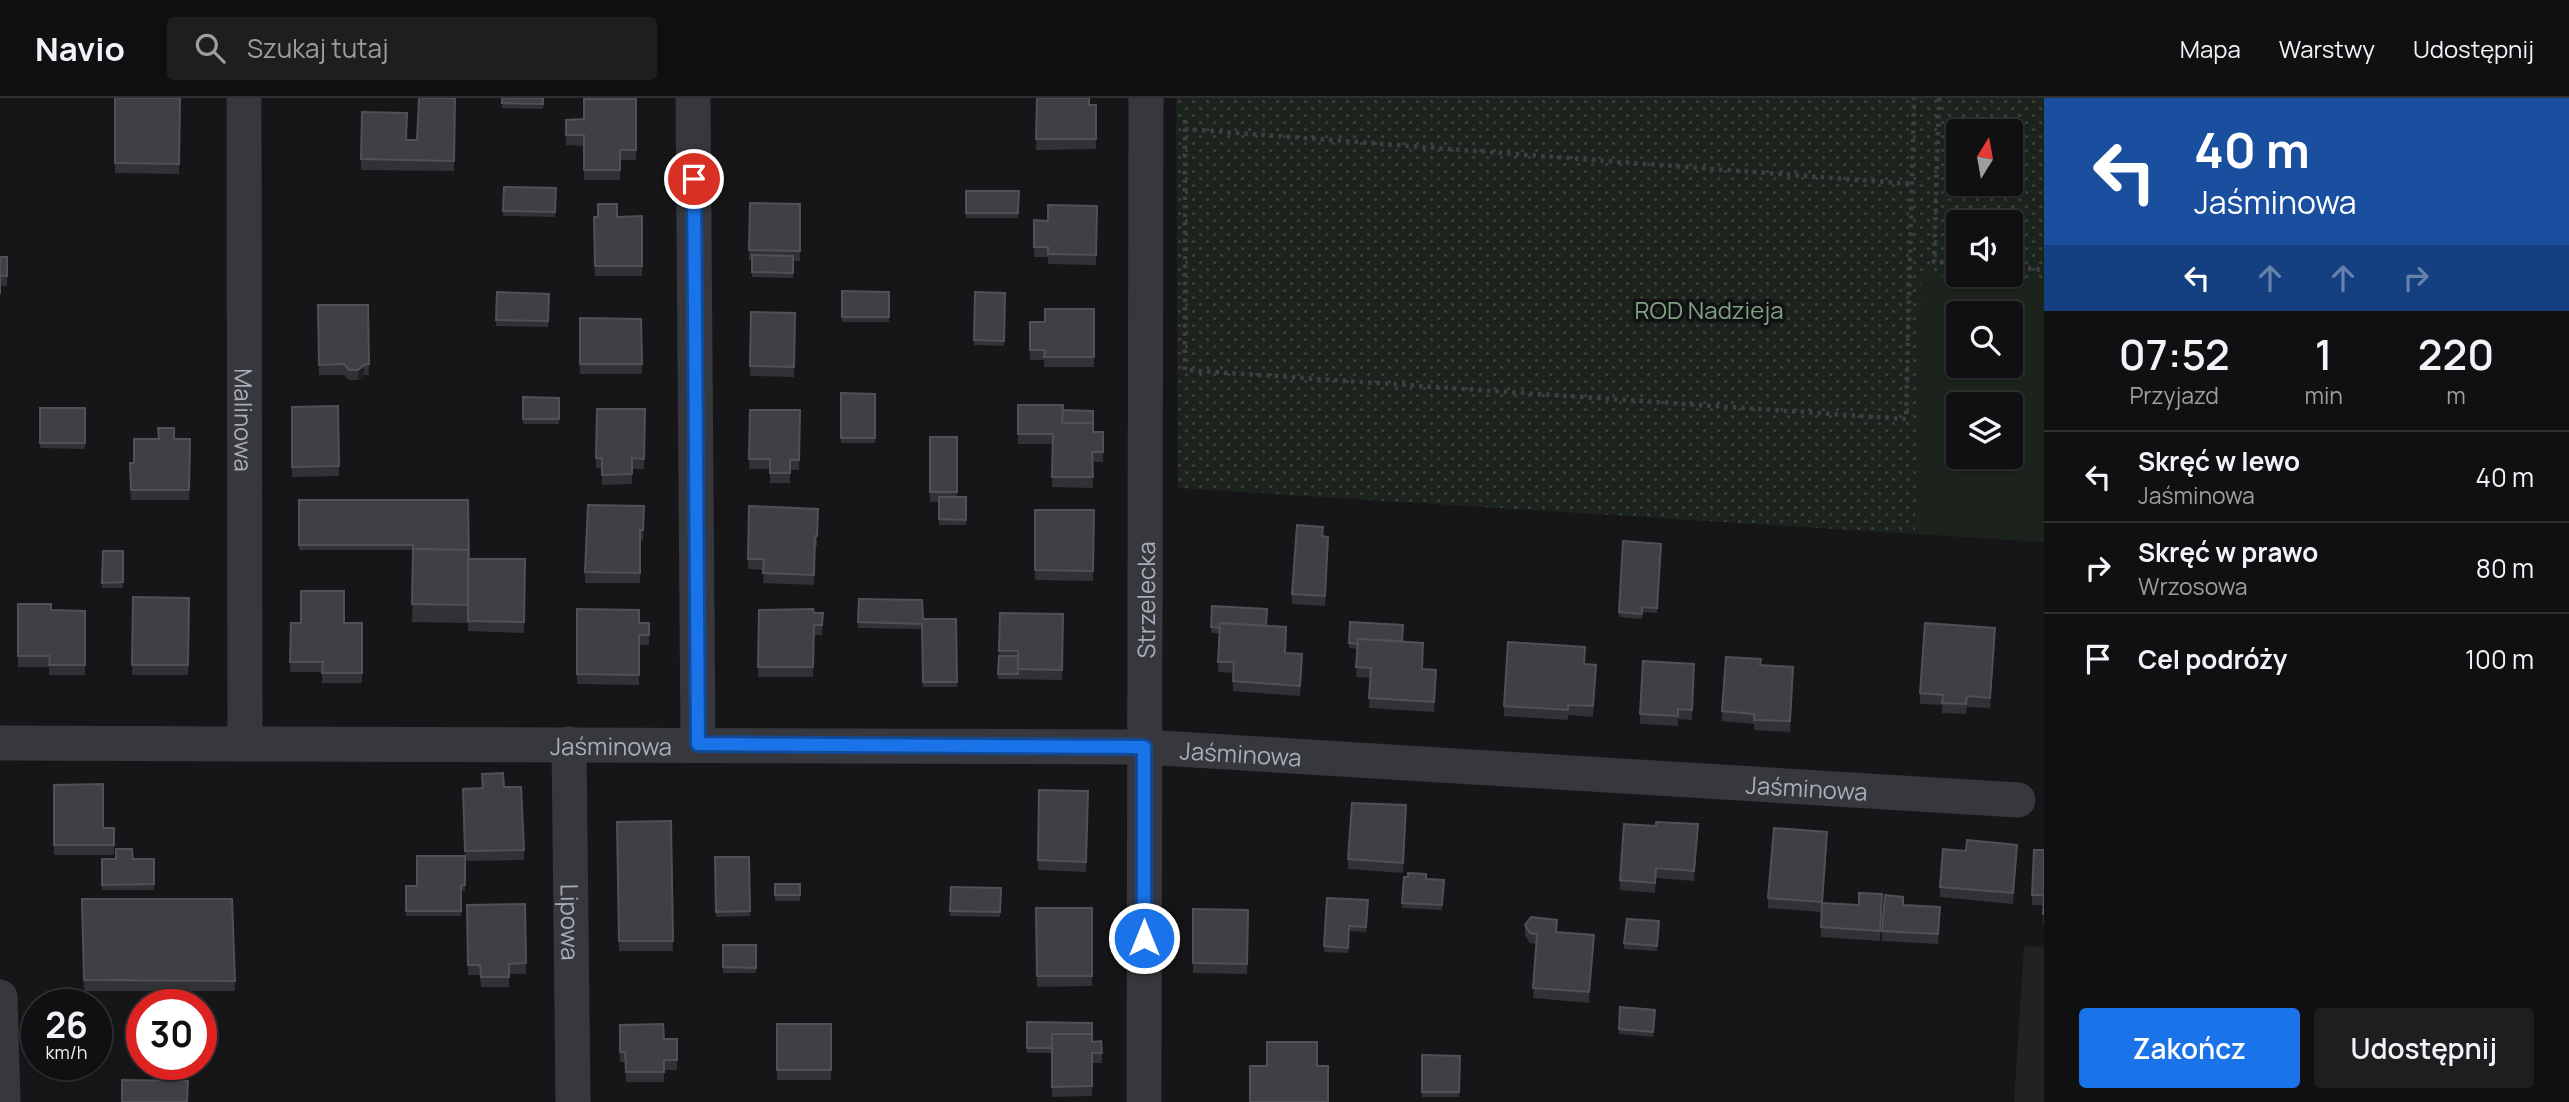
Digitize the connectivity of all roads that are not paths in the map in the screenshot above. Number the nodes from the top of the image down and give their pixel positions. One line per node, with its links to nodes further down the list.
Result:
1 (244, 98): 5 (street, Malinowa)
2 (693, 98): 7 (street)
3 (1146, 98): 8 (street, Strzelecka)
4 (0, 743): 5 (street, Jaśminowa)
5 (245, 743): 6 (street, Jaśminowa)
6 (569, 744): 7 (street, Jaśminowa); 12 (street, Lipowa)
7 (698, 744): 8 (street, Jaśminowa)
8 (1144, 747): 9 (street, Jaśminowa); 13 (street, Strzelecka)
9 (2018, 800)
10 (0, 997): 11 (street)
11 (3, 1102)
12 (573, 1102)
13 (1144, 1102)

